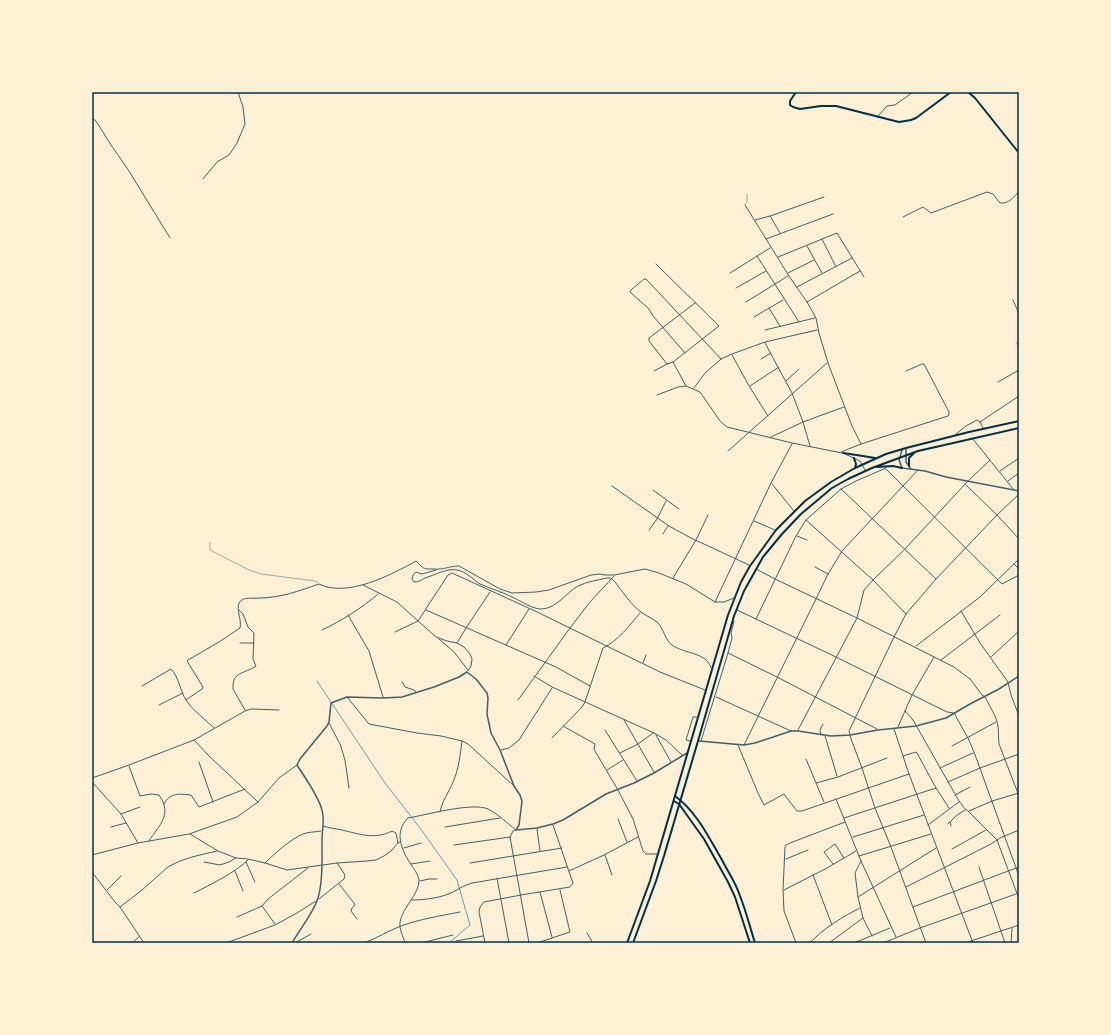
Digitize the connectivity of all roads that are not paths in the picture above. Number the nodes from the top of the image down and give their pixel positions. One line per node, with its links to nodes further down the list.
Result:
1 (238, 92): 9 (street)
2 (796, 92): 6 (main road)
3 (913, 92): 6 (street)
4 (951, 92): 6 (main road)
5 (968, 92): 8 (main road)
6 (878, 116)
7 (92, 118): 19 (street)
8 (1019, 153)
9 (203, 179)
10 (1019, 191): 16 (street)
11 (747, 194): 13 (lane)
12 (824, 197): 15 (street)
13 (745, 205): 17 (street)
14 (833, 214): 18 (street)
15 (770, 216): 17 (street); 18 (street)
16 (902, 217)
17 (755, 220): 21 (street)
18 (780, 234): 21 (street)
19 (170, 238)
20 (822, 239): 22 (street); 26 (street); 29 (street)
21 (766, 240): 23 (street)
22 (807, 246): 25 (street); 27 (street)
23 (771, 247): 24 (street); 25 (street)
24 (757, 256): 30 (street); 32 (street)
25 (777, 257): 33 (street)
26 (852, 258): 29 (street); 31 (street)
27 (815, 260): 33 (street); 34 (street)
28 (656, 264): 44 (street)
29 (836, 267): 34 (street)
30 (766, 271): 37 (street); 39 (street)
31 (860, 271): 36 (street); 43 (street)
32 (730, 273)
33 (787, 273): 35 (street)
34 (822, 274): 38 (street)
35 (789, 276): 37 (street); 38 (street)
36 (864, 277)
37 (775, 284): 40 (street); 42 (street)
38 (796, 287): 43 (street)
39 (736, 288)
40 (784, 299): 45 (street); 50 (street)
41 (1013, 300): 46 (street)
42 (746, 302)
43 (807, 302): 49 (street)
44 (695, 303): 47 (street); 55 (street)
45 (769, 308): 48 (street); 51 (street)
46 (1019, 314)
47 (680, 315): 52 (street); 52 (street); 55 (street)
48 (754, 317)
49 (816, 318): 50 (street); 53 (street)
50 (799, 322): 51 (street)
51 (781, 326): 54 (street)
52 (663, 328): 59 (street); 66 (street)
53 (818, 329): 57 (street); 65 (street)
54 (765, 330)
55 (702, 340): 59 (street); 63 (street)
56 (1019, 341): 58 (street)
57 (765, 342): 60 (street); 61 (street)
58 (1019, 349)
59 (685, 353): 64 (street)
60 (771, 353): 62 (street); 67 (street)
61 (732, 354): 63 (street); 75 (street)
62 (761, 359)
63 (721, 360): 76 (street)
64 (673, 362): 66 (street); 74 (street)
65 (828, 363): 77 (street); 80 (street)
66 (667, 364): 70 (street)
67 (778, 367): 72 (street); 75 (street)
68 (798, 369): 72 (street)
69 (1019, 370): 73 (street)
70 (654, 371)
71 (906, 371): 92 (street)
72 (786, 380): 77 (street)
73 (998, 382)
74 (686, 386): 76 (street); 78 (street)
75 (749, 386): 81 (street)
76 (694, 389): 87 (street)
77 (792, 393): 81 (street); 82 (street)
78 (657, 395)
79 (1019, 396): 83 (street)
80 (844, 407): 82 (street); 92 (street)
81 (768, 416): 87 (street)
82 (803, 422): 89 (street); 93 (street)
83 (980, 422): 86 (street); 88 (street)
84 (1019, 422): 86 (main road)
85 (1019, 428): 90 (main road)
86 (984, 430): 88 (main road)
87 (749, 432): 89 (street); 96 (street)
88 (955, 436): 94 (main road)
89 (770, 438): 91 (street)
90 (972, 438): 97 (main road); 104 (street)
91 (792, 443): 93 (street); 119 (street)
92 (860, 444): 98 (street)
93 (810, 447): 98 (street)
94 (906, 448): 95 (main road); 99 (street)
95 (902, 449): 100 (street); 103 (main road)
96 (728, 451)
97 (918, 451): 99 (main road); 107 (main road)
98 (842, 453): 101 (street); 103 (main road)
99 (905, 456): 100 (main road); 107 (street)
100 (900, 457): 109 (main road); 111 (street)
101 (854, 458): 105 (street); 108 (main road)
102 (1019, 458): 115 (street)
103 (876, 459): 105 (main road)
104 (990, 460): 115 (street); 117 (street)
105 (863, 465): 108 (main road); 114 (street)
106 (883, 466): 109 (main road); 110 (street); 111 (main road)
107 (909, 466): 112 (street)
108 (856, 468): 130 (main road)
109 (872, 468): 114 (main road)
110 (886, 468): 122 (street); 123 (street)
111 (902, 468): 112 (street)
112 (911, 469): 113 (street)
113 (918, 469): 117 (street); 122 (street)
114 (866, 470): 155 (main road)
115 (999, 471): 118 (street)
116 (1019, 473): 118 (street)
117 (968, 481): 120 (street); 125 (street)
118 (1007, 482): 125 (street)
119 (771, 483): 130 (street); 136 (street)
120 (965, 485): 132 (street); 133 (street)
121 (612, 486): 134 (street)
122 (903, 486): 133 (street); 135 (street)
123 (841, 489): 135 (street); 137 (street)
124 (653, 490): 128 (street)
125 (1014, 490): 126 (street)
126 (1019, 491)
127 (1019, 495): 132 (street)
128 (666, 501): 129 (street); 134 (street)
129 (679, 510)
130 (794, 511): 140 (main road)
131 (708, 515): 144 (street)
132 (997, 515): 143 (street); 147 (street)
133 (935, 517): 147 (street); 148 (street)
134 (657, 519): 138 (street); 139 (street)
135 (871, 519): 148 (street); 149 (street)
136 (754, 520): 140 (street); 150 (street)
137 (806, 520): 142 (street); 149 (street)
138 (669, 526): 141 (street); 144 (street)
139 (649, 530)
140 (776, 530): 153 (main road)
141 (663, 534)
142 (796, 536): 145 (street); 163 (street)
143 (1019, 539)
144 (696, 540): 150 (street); 162 (street)
145 (807, 540)
146 (210, 543): 167 (lane)
147 (966, 548): 164 (street); 165 (street)
148 (905, 549): 164 (street); 166 (street)
149 (842, 551): 158 (street); 166 (street)
150 (735, 559): 153 (street); 173 (street)
151 (1019, 559): 152 (street)
152 (1014, 564): 156 (street); 165 (street)
153 (750, 566): 171 (main road)
154 (815, 567): 158 (street)
155 (756, 568): 163 (street); 177 (main road)
156 (1019, 569)
157 (437, 570): 159 (street); 161 (street); 168 (street)
158 (828, 574): 172 (street)
159 (614, 575): 161 (street); 162 (street)
160 (1019, 575): 165 (street)
161 (611, 578): 179 (street); 188 (street)
162 (672, 578): 173 (street)
163 (775, 579): 172 (street); 185 (street)
164 (936, 579): 180 (street)
165 (997, 579): 178 (street)
166 (873, 580): 180 (street); 184 (street)
167 (319, 584): 168 (street); 175 (street)
168 (362, 585): 170 (street)
169 (490, 591): 174 (street); 176 (street); 187 (street)
170 (378, 593): 181 (street); 186 (street)
171 (734, 598): 173 (street); 210 (main road)
172 (816, 599): 184 (street); 195 (street)
173 (715, 602)
174 (530, 609): 188 (street); 199 (street)
175 (239, 610): 197 (street); 230 (street)
176 (426, 610): 186 (street); 187 (street)
177 (736, 610): 183 (main road); 185 (street)
178 (961, 610): 192 (street); 201 (street)
179 (641, 612): 200 (street); 210 (street)
180 (906, 614): 193 (street)
181 (348, 615): 189 (street); 229 (street)
182 (1000, 615): 192 (street)
183 (734, 616): 202 (street); 266 (main road)
184 (857, 618): 193 (street); 204 (street)
185 (756, 620): 195 (street)
186 (418, 621): 191 (street); 194 (street)
187 (466, 628): 198 (street); 199 (street)
188 (570, 628): 200 (street); 208 (street)
189 (322, 630)
190 (1019, 631): 206 (street)
191 (395, 632)
192 (975, 634): 206 (street); 207 (street)
193 (894, 637): 201 (street); 215 (street)
194 (439, 639): 198 (street); 211 (street)
195 (796, 639): 204 (street); 214 (street)
196 (240, 643): 197 (street)
197 (254, 643): 235 (street)
198 (457, 643): 211 (street)
199 (506, 645): 208 (street)
200 (607, 646): 209 (street); 219 (street)
201 (915, 647): 205 (street)
202 (728, 654): 214 (street); 225 (street)
203 (646, 655): 209 (street)
204 (836, 657): 215 (street); 226 (street)
205 (934, 657): 207 (street); 224 (street)
206 (990, 658): 217 (street)
207 (940, 660): 227 (street)
208 (545, 662): 212 (street); 219 (street)
209 (643, 663): 221 (street)
210 (712, 670): 221 (main road)
211 (468, 671): 223 (street); 271 (street)
212 (534, 676): 220 (street); 231 (street)
213 (1019, 676): 217 (street)
214 (778, 677): 226 (street); 238 (street)
215 (875, 677): 224 (street); 241 (street)
216 (402, 682): 223 (street)
217 (1007, 684): 227 (street); 239 (street)
218 (142, 686): 222 (street)
219 (590, 686): 232 (street)
220 (552, 687): 232 (street); 271 (street)
221 (706, 690): 240 (main road)
222 (184, 693): 230 (street); 233 (street)
223 (417, 693): 229 (street)
224 (912, 695): 236 (street); 237 (street)
225 (716, 697): 238 (street); 266 (street)
226 (815, 697): 241 (street); 255 (street)
227 (985, 697): 237 (street); 243 (street)
228 (347, 698): 229 (street); 244 (street); 264 (street)
229 (383, 698)
230 (186, 700): 250 (street)
231 (518, 700)
232 (585, 702): 242 (street); 246 (street)
233 (159, 706)
234 (279, 710): 235 (street)
235 (245, 711): 250 (street)
236 (905, 711): 247 (street); 249 (street)
237 (954, 713): 247 (street); 262 (street)
238 (758, 715): 254 (street); 269 (street)
239 (1019, 716)
240 (698, 717): 253 (street); 256 (main road)
241 (855, 718): 252 (street); 259 (street)
242 (623, 719): 257 (street); 267 (street)
243 (997, 721): 262 (street); 280 (street)
244 (329, 722): 285 (street); 301 (street)
245 (823, 724): 258 (street)
246 (563, 726): 261 (street); 289 (street)
247 (916, 726): 249 (street); 287 (street)
248 (894, 728): 249 (street); 252 (street); 277 (street)
249 (898, 728)
250 (214, 729): 263 (street)
251 (605, 730): 274 (street)
252 (878, 730): 259 (street)
253 (688, 731): 256 (street); 265 (street)
254 (791, 731): 255 (street); 269 (street)
255 (798, 731): 258 (street)
256 (693, 732): 265 (main road)
257 (654, 733): 267 (street); 276 (street); 283 (street)
258 (821, 735): 260 (street)
259 (850, 735): 260 (street); 286 (street)
260 (825, 736): 292 (street)
261 (552, 738)
262 (968, 738): 270 (street); 273 (street)
263 (194, 740): 284 (street); 303 (street)
264 (462, 741): 298 (street); 325 (street)
265 (691, 741): 272 (main road)
266 (700, 741): 268 (street); 311 (main road)
267 (638, 744): 274 (street); 290 (street)
268 (738, 745): 269 (street); 317 (street)
269 (744, 745)
270 (952, 746)
271 (500, 750): 298 (street)
272 (688, 752): 276 (street); 308 (main road)
273 (974, 752): 287 (street); 288 (street)
274 (620, 753): 281 (street)
275 (1019, 754): 280 (street)
276 (682, 755): 283 (street)
277 (903, 756): 291 (street); 302 (street)
278 (887, 758): 286 (street)
279 (806, 759): 297 (street)
280 (1005, 759): 288 (street); 305 (street)
281 (624, 760): 289 (street); 295 (street)
282 (199, 762): 315 (street)
283 (672, 762): 290 (street)
284 (129, 765): 293 (street); 318 (street)
285 (297, 765): 316 (street); 337 (street)
286 (862, 768): 292 (street); 299 (street)
287 (940, 768): 296 (street)
288 (980, 768): 296 (street); 314 (street)
289 (607, 770): 304 (street)
290 (654, 773): 295 (street)
291 (909, 774): 299 (street); 306 (street)
292 (838, 777): 297 (street)
293 (92, 778)
294 (92, 782): 326 (street)
295 (637, 782): 304 (street)
296 (947, 782): 307 (street)
297 (816, 783): 317 (street)
298 (514, 786): 343 (street)
299 (869, 787): 310 (street); 321 (street)
300 (970, 787): 307 (street)
301 (349, 788)
302 (936, 788): 306 (street); 322 (street)
303 (245, 789): 315 (street); 316 (street)
304 (618, 790): 334 (street); 349 (street)
305 (1018, 793): 309 (street); 314 (street)
306 (917, 794): 321 (street); 327 (street)
307 (955, 795): 313 (street)
308 (675, 796): 311 (main road); 312 (main road)
309 (1019, 796)
310 (836, 799): 317 (street); 329 (street)
311 (680, 800): 319 (main road); 469 (main road)
312 (674, 801): 319 (main road); 370 (main road)
313 (959, 801): 322 (street); 323 (street)
314 (992, 801): 324 (street); 350 (street)
315 (213, 802): 318 (street)
316 (258, 802): 347 (street)
317 (825, 803)
318 (164, 804): 354 (street)
319 (679, 804): 467 (main road); 468 (main road)
320 (140, 807): 326 (street)
321 (875, 808): 329 (street); 342 (street)
322 (949, 808): 336 (street)
323 (965, 810): 324 (street); 332 (street)
324 (968, 811): 344 (street)
325 (440, 812): 328 (street); 357 (street)
326 (121, 814): 333 (street)
327 (924, 814): 336 (street); 342 (street)
328 (501, 818): 340 (street); 343 (street)
329 (844, 818): 331 (street)
330 (618, 819): 355 (street)
331 (845, 822): 352 (street); 377 (street)
332 (950, 822): 335 (street); 338 (street)
333 (126, 823): 339 (street); 356 (street)
334 (553, 824): 341 (street); 361 (street)
335 (948, 824)
336 (928, 825): 348 (street)
337 (322, 826): 346 (street); 357 (street)
338 (951, 826)
339 (111, 827)
340 (445, 827)
341 (537, 828): 343 (street); 368 (street)
342 (883, 828): 352 (street); 360 (street)
343 (516, 830): 351 (street)
344 (986, 830): 353 (street); 364 (street)
345 (1019, 830): 350 (street)
346 (322, 831): 382 (street); 387 (street)
347 (189, 834): 354 (street); 366 (street)
348 (931, 834): 360 (street); 362 (street)
349 (639, 836): 355 (street); 370 (street)
350 (1005, 836): 353 (street); 393 (street)
351 (510, 837): 359 (street); 372 (street)
352 (852, 837): 367 (street)
353 (997, 840): 392 (street); 397 (street)
354 (148, 841): 356 (street)
355 (627, 842): 369 (street)
356 (138, 843): 371 (street)
357 (399, 843): 363 (street); 383 (street)
358 (421, 843): 363 (street)
359 (454, 845)
360 (891, 847): 373 (street); 396 (street)
361 (562, 848): 368 (street); 389 (street)
362 (936, 848): 392 (street); 396 (street)
363 (403, 849): 385 (street)
364 (952, 849)
365 (808, 850): 377 (street)
366 (218, 851): 374 (street); 428 (street)
367 (857, 851): 373 (street); 375 (street)
368 (541, 852): 372 (street)
369 (604, 854): 395 (street); 400 (street)
370 (658, 854): 466 (main road)
371 (92, 855)
372 (513, 855): 384 (street); 399 (street)
373 (859, 856): 381 (street)
374 (236, 858): 376 (street); 379 (street)
375 (845, 858): 386 (street); 386 (street)
376 (248, 859): 380 (street); 382 (street)
377 (785, 859): 414 (street)
378 (430, 861): 385 (street)
379 (204, 862)
380 (245, 862): 394 (street); 408 (street)
381 (861, 862): 410 (street); 421 (street)
382 (265, 863): 388 (street)
383 (337, 863): 387 (street); 409 (street)
384 (470, 863)
385 (411, 864): 406 (street)
386 (833, 864): 401 (street)
387 (322, 865): 388 (street); 424 (street)
388 (309, 867): 427 (street)
389 (567, 867): 395 (street); 399 (street)
390 (979, 867): 407 (street)
391 (1019, 867): 393 (street)
392 (944, 868): 411 (street); 417 (street)
393 (1016, 868): 397 (street); 403 (street)
394 (234, 870): 413 (street); 418 (street)
395 (569, 871): 412 (street)
396 (899, 871): 410 (street); 411 (street)
397 (1009, 871): 407 (street); 419 (street)
398 (92, 872): 415 (street)
399 (517, 875): 404 (street); 420 (street)
400 (612, 875)
401 (813, 875): 414 (street); 437 (street)
402 (120, 876): 415 (street)
403 (1019, 876)
404 (497, 878): 422 (street); 425 (street)
405 (438, 879): 406 (street)
406 (419, 881): 425 (street)
407 (984, 881): 417 (street); 426 (street)
408 (255, 882)
409 (339, 884): 424 (street); 435 (street)
410 (873, 887): 421 (street); 440 (street)
411 (905, 887): 429 (street)
412 (560, 889): 416 (street); 451 (street)
413 (243, 890)
414 (783, 890): 470 (street)
415 (106, 891): 428 (street)
416 (540, 892): 420 (street); 451 (street)
417 (954, 892): 429 (street); 432 (street)
418 (194, 893)
419 (1017, 894): 423 (street); 426 (street)
420 (521, 895): 422 (street); 463 (street)
421 (858, 897): 430 (street)
422 (500, 898): 448 (street); 462 (street)
423 (1019, 899)
424 (317, 900): 436 (street); 457 (street)
425 (411, 900): 439 (street)
426 (991, 903): 432 (street); 443 (street)
427 (262, 906): 433 (street); 436 (street)
428 (120, 907): 447 (street)
429 (913, 907): 442 (street)
430 (861, 908): 434 (street); 437 (street)
431 (460, 912): 439 (street)
432 (962, 913): 442 (street); 452 (street)
433 (237, 917)
434 (863, 918): 449 (street); 472 (street)
435 (357, 919)
436 (275, 925): 456 (street)
437 (832, 925): 471 (street)
438 (1019, 925): 441 (street)
439 (400, 926): 458 (street); 459 (street)
440 (891, 927): 449 (street); 450 (street)
441 (1012, 927): 443 (street); 479 (street)
442 (920, 928): 450 (street); 475 (street)
443 (1001, 930): 452 (street); 478 (street)
444 (587, 933): 465 (street)
445 (311, 934): 457 (street)
446 (453, 935): 460 (street)
447 (140, 936): 454 (street); 455 (street)
448 (484, 936): 453 (street); 461 (street)
449 (872, 936): 473 (street)
450 (896, 937): 474 (street)
451 (552, 938): 464 (street)
452 (972, 941): 476 (street); 477 (street)
453 (456, 942)
454 (132, 943)
455 (144, 943)
456 (226, 943)
457 (293, 943)
458 (364, 943)
459 (404, 943)
460 (421, 943)
461 (485, 943)
462 (509, 943)
463 (529, 943)
464 (537, 943)
465 (593, 943)
466 (627, 943)
467 (633, 943)
468 (750, 943)
469 (755, 943)
470 (796, 943)
471 (810, 943)
472 (829, 943)
473 (854, 943)
474 (883, 943)
475 (926, 943)
476 (965, 943)
477 (973, 943)
478 (1006, 943)
479 (1011, 943)

